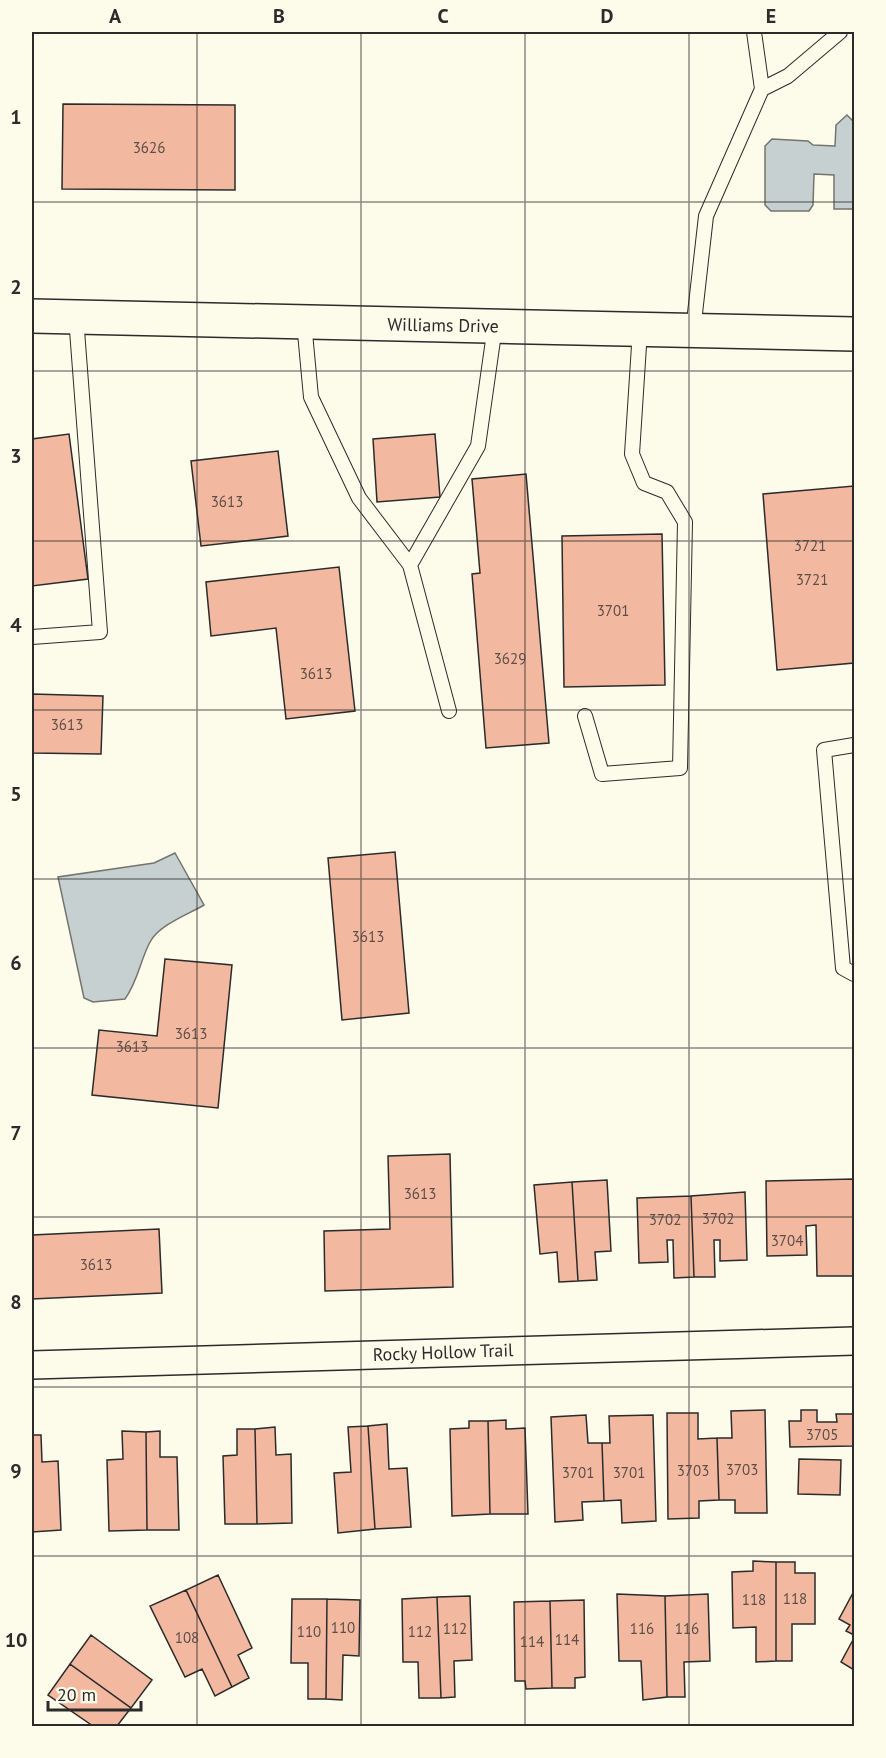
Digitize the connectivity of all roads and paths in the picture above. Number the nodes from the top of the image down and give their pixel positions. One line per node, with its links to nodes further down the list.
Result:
1 (754, 32): 3 (lane)
2 (840, 32): 3 (lane)
3 (762, 89): 9 (lane)
4 (32, 316): 5 (main road, Williams Drive)
5 (76, 317): 6 (main road, Williams Drive); 12 (lane)
6 (304, 321): 7 (main road, Williams Drive); 11 (lane)
7 (495, 326): 8 (main road, Williams Drive); 11 (lane)
8 (640, 330): 9 (main road, Williams Drive); 14 (lane)
9 (693, 331): 10 (main road, Williams Drive)
10 (855, 334)
11 (410, 565): 13 (lane)
12 (32, 637)
13 (449, 711)
14 (585, 716)
15 (855, 745): 16 (lane)
16 (855, 974)
17 (855, 1341): 18 (street, Rocky Hollow Trail)
18 (32, 1365)

